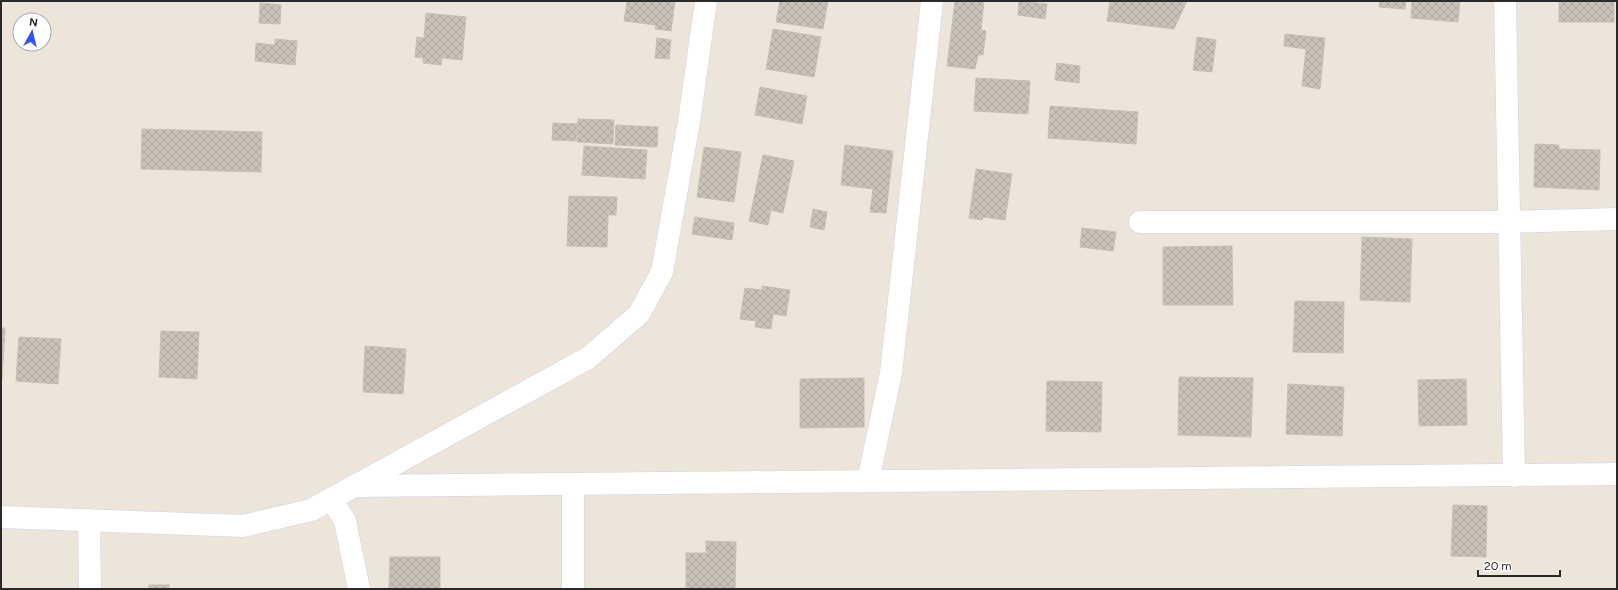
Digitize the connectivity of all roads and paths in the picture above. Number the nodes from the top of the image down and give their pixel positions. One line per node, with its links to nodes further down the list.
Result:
1 (706, 1): 11 (street)
2 (932, 1): 9 (street)
3 (1504, 1): 6 (street)
4 (1617, 219): 6 (street)
5 (1140, 222): 6 (street)
6 (1509, 222): 8 (street)
7 (1617, 474): 8 (street)
8 (1514, 476): 9 (street)
9 (868, 481): 10 (street)
10 (573, 484): 11 (street); 17 (street)
11 (355, 486): 12 (street)
12 (331, 499): 14 (street); 16 (street)
13 (1, 517): 14 (street)
14 (89, 520): 15 (street)
15 (90, 589)
16 (359, 589)
17 (573, 589)

